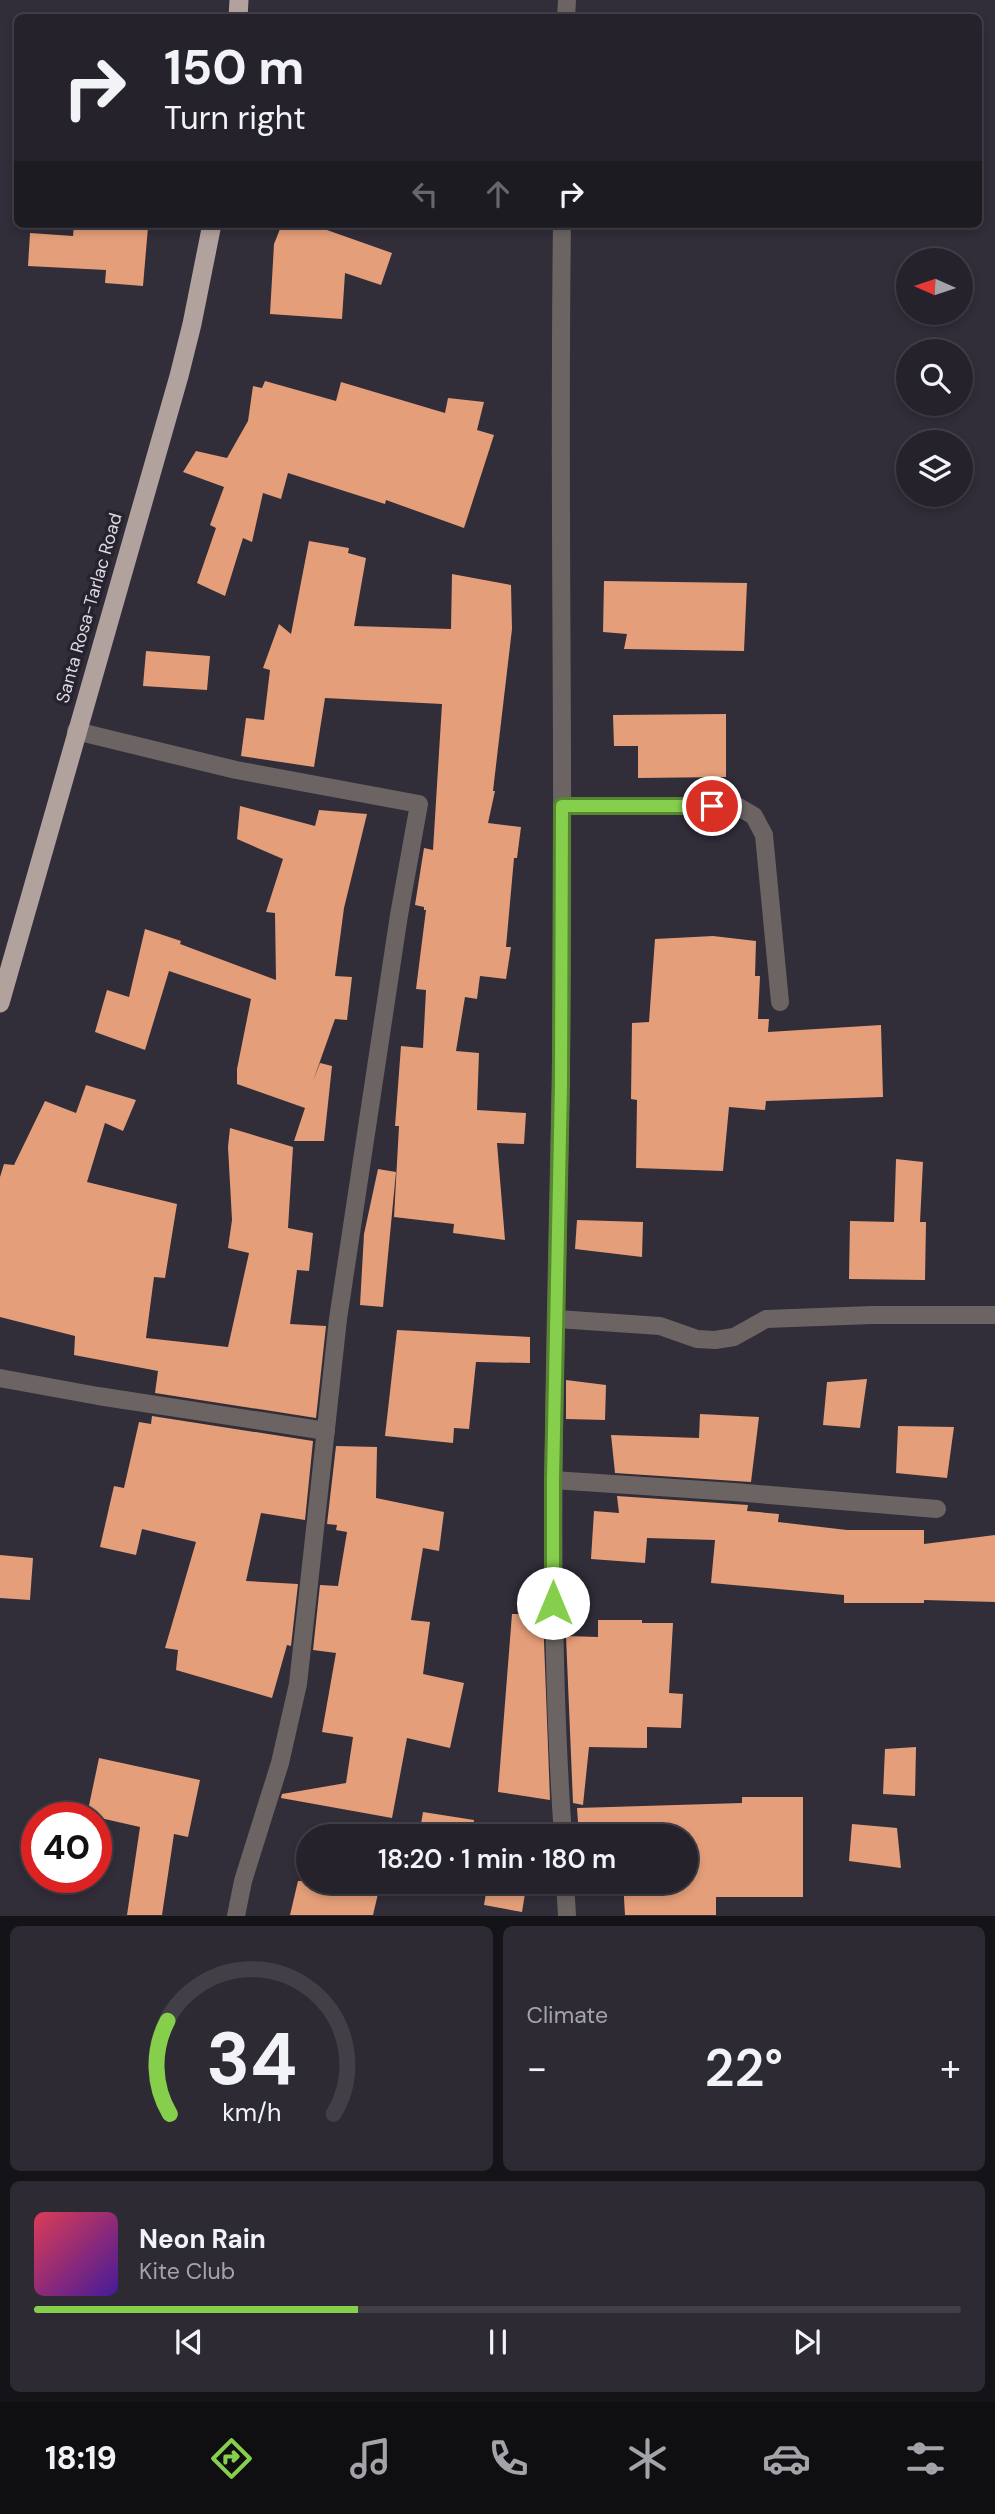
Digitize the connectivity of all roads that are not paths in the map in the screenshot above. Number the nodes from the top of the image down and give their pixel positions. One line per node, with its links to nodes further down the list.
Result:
1 (211, 228): 3 (highway, Santa Rosa-Tarlac Road)
2 (562, 228): 4 (street)
3 (76, 731): 5 (highway, Santa Rosa-Tarlac Road); 11 (street)
4 (562, 806): 6 (street); 9 (street)
5 (4, 974): 7 (highway, Santa Rosa-Tarlac Road)
6 (780, 1002)
7 (0, 1003)
8 (995, 1315): 9 (street)
9 (556, 1319): 12 (street)
10 (0, 1378): 11 (street)
11 (326, 1431): 16 (street)
12 (553, 1480): 13 (street); 14 (street)
13 (937, 1509)
14 (562, 1824)
15 (566, 1894): 17 (street)
16 (236, 1916)
17 (567, 1916)

